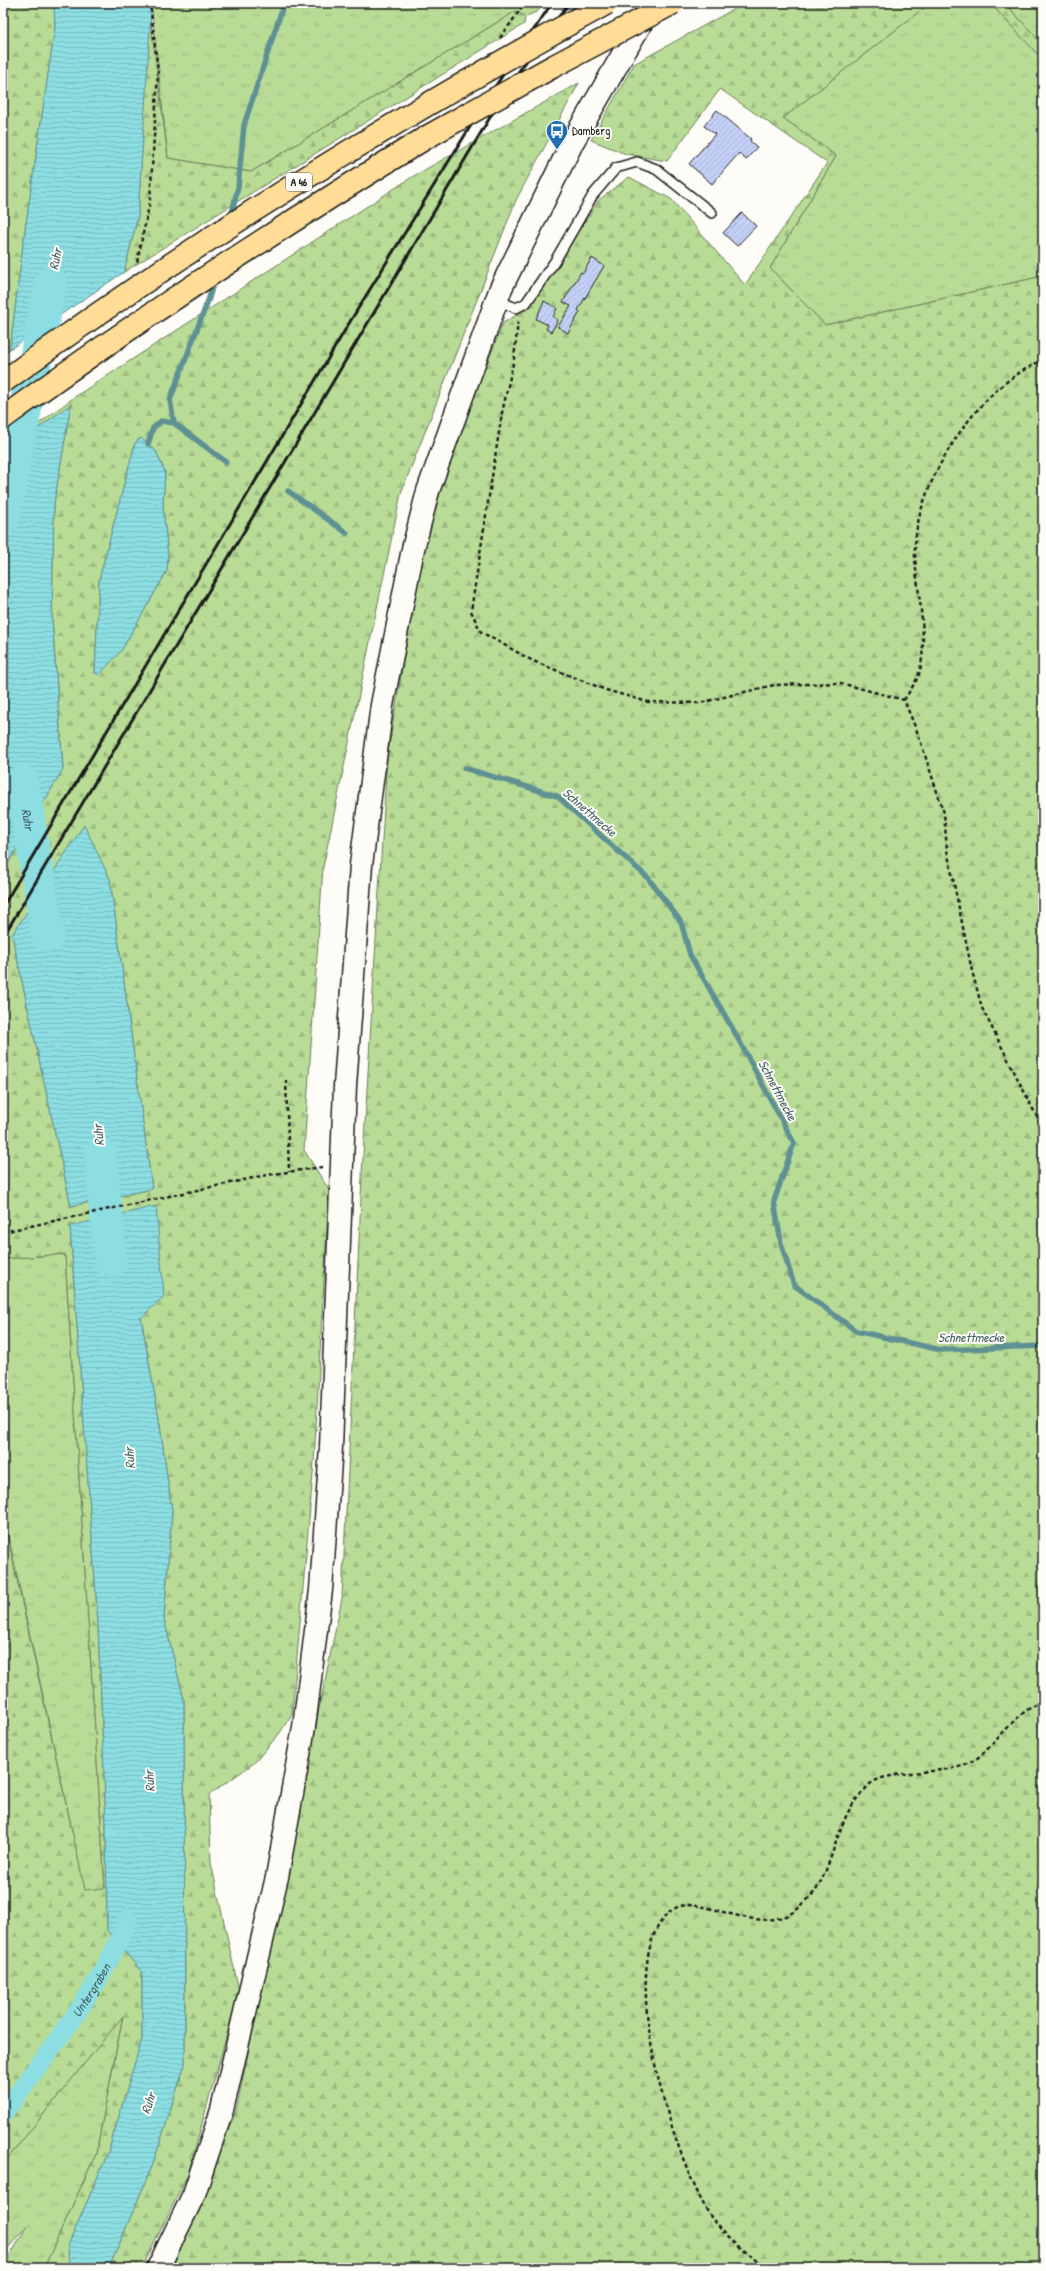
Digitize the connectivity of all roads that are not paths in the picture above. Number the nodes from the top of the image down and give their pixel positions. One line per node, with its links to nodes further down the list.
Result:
1 (607, 3): 6 (highway, A 46, bridge)
2 (653, 3): 5 (main road)
3 (673, 3): 7 (highway, A 46, bridge)
4 (712, 213): 5 (lane)
5 (497, 300): 8 (main road)
6 (3, 382)
7 (3, 418)
8 (158, 2268)

